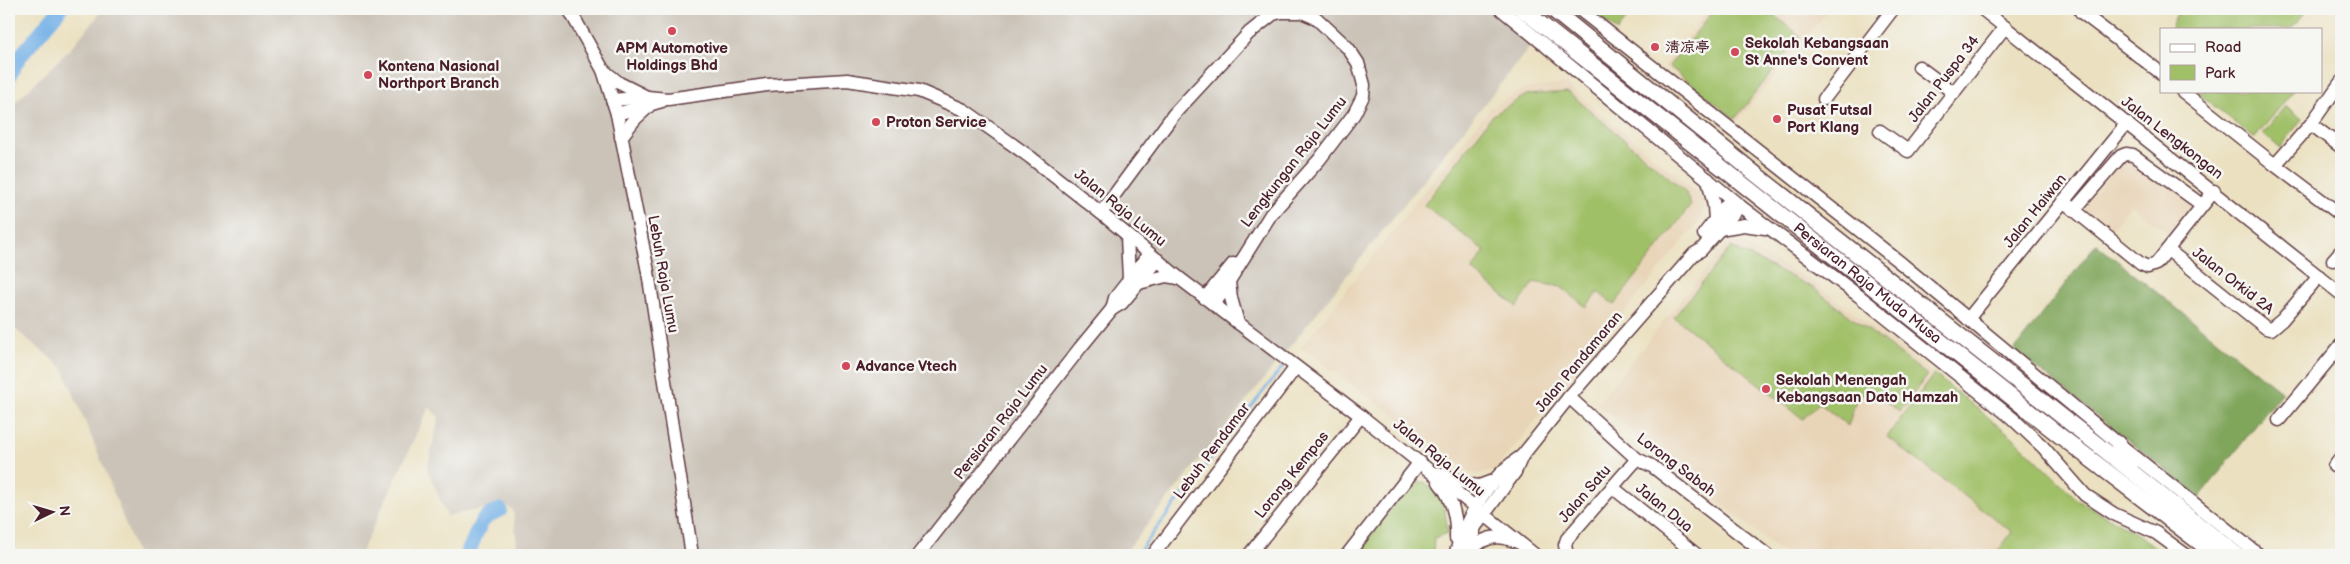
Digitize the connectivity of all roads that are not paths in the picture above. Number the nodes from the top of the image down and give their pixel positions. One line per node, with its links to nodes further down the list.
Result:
1 (569, 9): 11 (street, Lebuh Raja Lumu)
2 (1501, 9): 8 (street)
3 (1552, 9): 57 (main road, Persiaran Raja Muda Musa)
4 (1579, 9): 46 (street)
5 (1893, 9): 16 (street)
6 (1982, 9): 9 (street, Jalan Lengkongan)
7 (2081, 9): 12 (street)
8 (1517, 13): 26 (street); 74 (main road, Persiaran Raja Muda Musa)
9 (2005, 27): 15 (street, Jalan Puspa 34); 20 (street, Jalan Lengkongan)
10 (1919, 67): 15 (street)
11 (603, 70): 17 (street, Lebuh Raja Lumu); 18 (street)
12 (2160, 72)
13 (2341, 82): 21 (street)
14 (2183, 92): 25 (street)
15 (1954, 93): 22 (street, Jalan Puspa 34)
16 (1824, 99)
17 (612, 100): 18 (street); 19 (street, Lebuh Raja Lumu)
18 (648, 101): 19 (street); 23 (street); 32 (street, Jalan Raja Lumu)
19 (617, 114): 23 (street, Lebuh Raja Lumu)
20 (2127, 123): 27 (street, Jalan Lengkongan); 28 (street, Jalan Haiwan)
21 (2311, 124): 24 (street); 25 (street)
22 (1880, 131)
23 (621, 137): 63 (street, Lebuh Raja Lumu)
24 (2341, 148)
25 (2275, 165): 33 (street)
26 (1708, 178): 29 (street); 34 (street)
27 (2214, 191): 30 (street); 40 (street, Jalan Lengkongan)
28 (2064, 201): 31 (street); 46 (street, Jalan Haiwan)
29 (1735, 202): 34 (street, Jalan Pandamaran); 35 (street)
30 (2202, 204): 31 (street); 37 (street)
31 (2075, 209): 37 (street)
32 (1102, 213): 36 (street, Jalan Raja Lumu); 39 (street, Lengkungan Raja Lumu)
33 (2341, 215)
34 (1717, 224): 35 (street); 50 (street, Jalan Pandamaran)
35 (1768, 228): 73 (street)
36 (1127, 236): 38 (street, Jalan Raja Lumu); 42 (street)
37 (2168, 250): 40 (street, Jalan Orkid 2A)
38 (1154, 257): 41 (street, Jalan Raja Lumu); 42 (street, Persiaran Raja Lumu)
39 (1242, 259): 43 (street, Lengkungan Raja Lumu); 45 (street, Lengkungan Raja Lumu)
40 (2319, 276): 44 (street, Jalan Lengkongan)
41 (1179, 278): 42 (street); 45 (street, Jalan Raja Lumu)
42 (1134, 281): 64 (street, Persiaran Raja Lumu)
43 (1229, 282): 45 (street, Lengkungan Raja Lumu); 47 (street)
44 (2341, 294)
45 (1209, 301): 47 (street, Jalan Raja Lumu)
46 (1968, 319): 53 (street)
47 (1238, 323): 49 (street, Jalan Raja Lumu)
48 (2341, 346): 52 (street)
49 (1296, 367): 51 (street, Jalan Raja Lumu); 65 (street, Lebuh Pendamar)
50 (1569, 397): 54 (street, Jalan Pandamaran); 55 (street, Lorong Sabah)
51 (1361, 416): 56 (street, Jalan Raja Lumu); 66 (street, Lorong Kempas)
52 (2279, 420)
53 (2119, 444): 57 (main road); 76 (street)
54 (1522, 456): 58 (street); 60 (street, Jalan Pandamaran)
55 (1637, 459): 59 (street, Jalan Satu); 72 (street, Lorong Sabah)
56 (1424, 466): 58 (street); 60 (street, Jalan Raja Lumu); 67 (street); 68 (street)
57 (2133, 473): 75 (main road, Persiaran Raja Muda Musa)
58 (1498, 478): 60 (street)
59 (1612, 487): 62 (street, Jalan Satu); 71 (street, Jalan Dua)
60 (1479, 510): 61 (street, Jalan Raja Lumu); 68 (street); 69 (street, Jalan Pandamaran)
61 (1521, 544): 69 (street); 70 (street, Jalan Raja Lumu)
62 (1566, 554)
63 (692, 555)
64 (918, 555)
65 (1153, 555)
66 (1249, 555)
67 (1347, 555)
68 (1455, 555)
69 (1467, 555)
70 (1535, 555)
71 (1697, 555)
72 (1767, 555)
73 (2186, 555)
74 (2216, 555)
75 (2237, 555)
76 (2259, 555)

